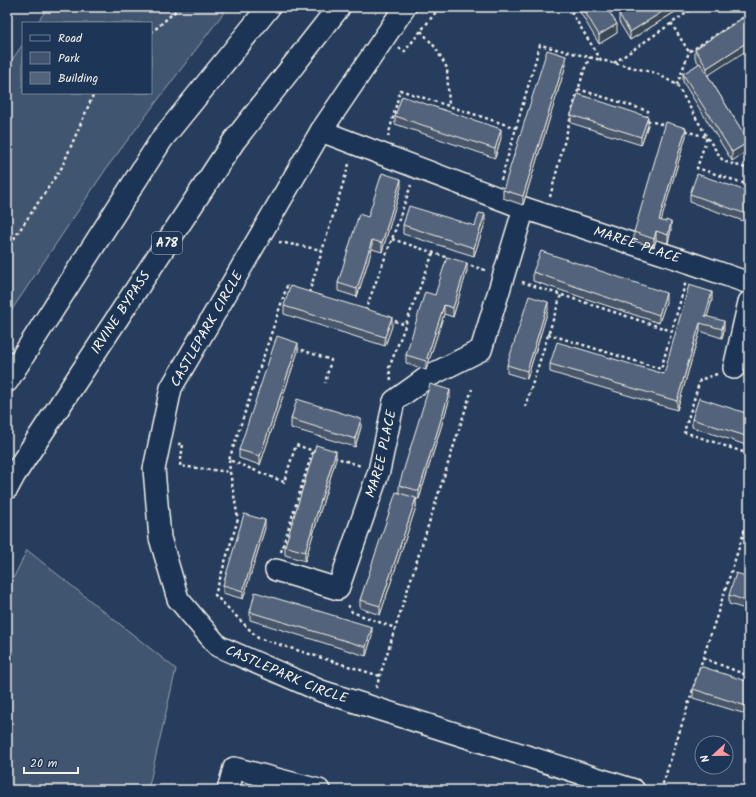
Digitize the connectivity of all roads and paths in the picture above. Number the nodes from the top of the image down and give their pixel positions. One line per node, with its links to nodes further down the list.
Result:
1 (180, 7): 11 (path)
2 (269, 7): 59 (highway)
3 (339, 7): 72 (highway, IRVINE BYPASS / A78)
4 (405, 7): 12 (street, CASTLEPARK CIRCLE)
5 (440, 7): 10 (path)
6 (568, 7): 15 (path)
7 (695, 7): 9 (path)
8 (749, 14): 13 (path)
9 (671, 23): 13 (path); 16 (path)
10 (421, 31): 12 (path); 20 (path)
11 (152, 32)
12 (385, 36): 23 (street, CASTLEPARK CIRCLE)
13 (689, 52): 17 (path)
14 (590, 57): 15 (path); 18 (path); 22 (path)
15 (601, 60): 16 (path)
16 (614, 63): 17 (path)
17 (677, 85): 25 (path)
18 (578, 89): 21 (path); 33 (path)
19 (94, 94): 36 (path)
20 (449, 106): 22 (path); 27 (path)
21 (669, 126)
22 (516, 128): 31 (path)
23 (321, 131): 26 (street, MAREE PLACE); 64 (street, CASTLEPARK CIRCLE)
24 (684, 131): 25 (path)
25 (707, 138): 29 (path); 30 (path)
26 (356, 144): 27 (street, MAREE PLACE); 37 (path)
27 (383, 155): 28 (street, MAREE PLACE)
28 (417, 168): 31 (street, MAREE PLACE); 34 (path)
29 (749, 169)
30 (749, 185)
31 (496, 197): 32 (street, MAREE PLACE)
32 (524, 208): 33 (street, MAREE PLACE); 42 (street, MAREE PLACE)
33 (545, 215): 41 (street, MAREE PLACE)
34 (392, 239): 38 (path); 49 (path)
35 (278, 242): 37 (path)
36 (7, 249)
37 (322, 250): 45 (path)
38 (433, 253): 39 (path); 52 (path)
39 (454, 260)
40 (461, 262): 42 (path)
41 (691, 263): 43 (street, MAREE PLACE); 53 (path)
42 (504, 276): 46 (path); 62 (street, MAREE PLACE)
43 (749, 283)
44 (294, 288): 55 (path)
45 (316, 295)
46 (561, 295): 53 (path); 54 (path)
47 (749, 302): 58 (street)
48 (358, 309): 49 (path)
49 (365, 311): 50 (path)
50 (372, 313)
51 (385, 318): 52 (path)
52 (406, 325): 62 (path)
53 (672, 331): 54 (path)
54 (548, 334): 63 (path)
55 (269, 339): 56 (path); 69 (path)
56 (283, 343)
57 (290, 346): 60 (path)
58 (734, 368): 67 (path)
59 (7, 381)
60 (325, 383)
61 (472, 390): 76 (path)
62 (394, 400): 70 (street, MAREE PLACE)
63 (525, 407)
64 (160, 441): 71 (path); 80 (street, CASTLEPARK CIRCLE)
65 (313, 450): 66 (path); 69 (path); 74 (path)
66 (320, 452)
67 (749, 454)
68 (327, 455): 70 (path)
69 (229, 460): 71 (path)
70 (379, 471): 75 (street, MAREE PLACE)
71 (230, 472): 78 (path)
72 (7, 488)
73 (749, 517): 77 (path)
74 (276, 570): 75 (street)
75 (338, 589): 76 (path)
76 (395, 628): 78 (path)
77 (702, 658): 79 (path); 84 (path)
78 (380, 676): 80 (path)
79 (749, 676)
80 (370, 706): 83 (street, CASTLEPARK CIRCLE)
81 (228, 790): 82 (street)
82 (318, 790)
83 (634, 790)
84 (661, 790)

